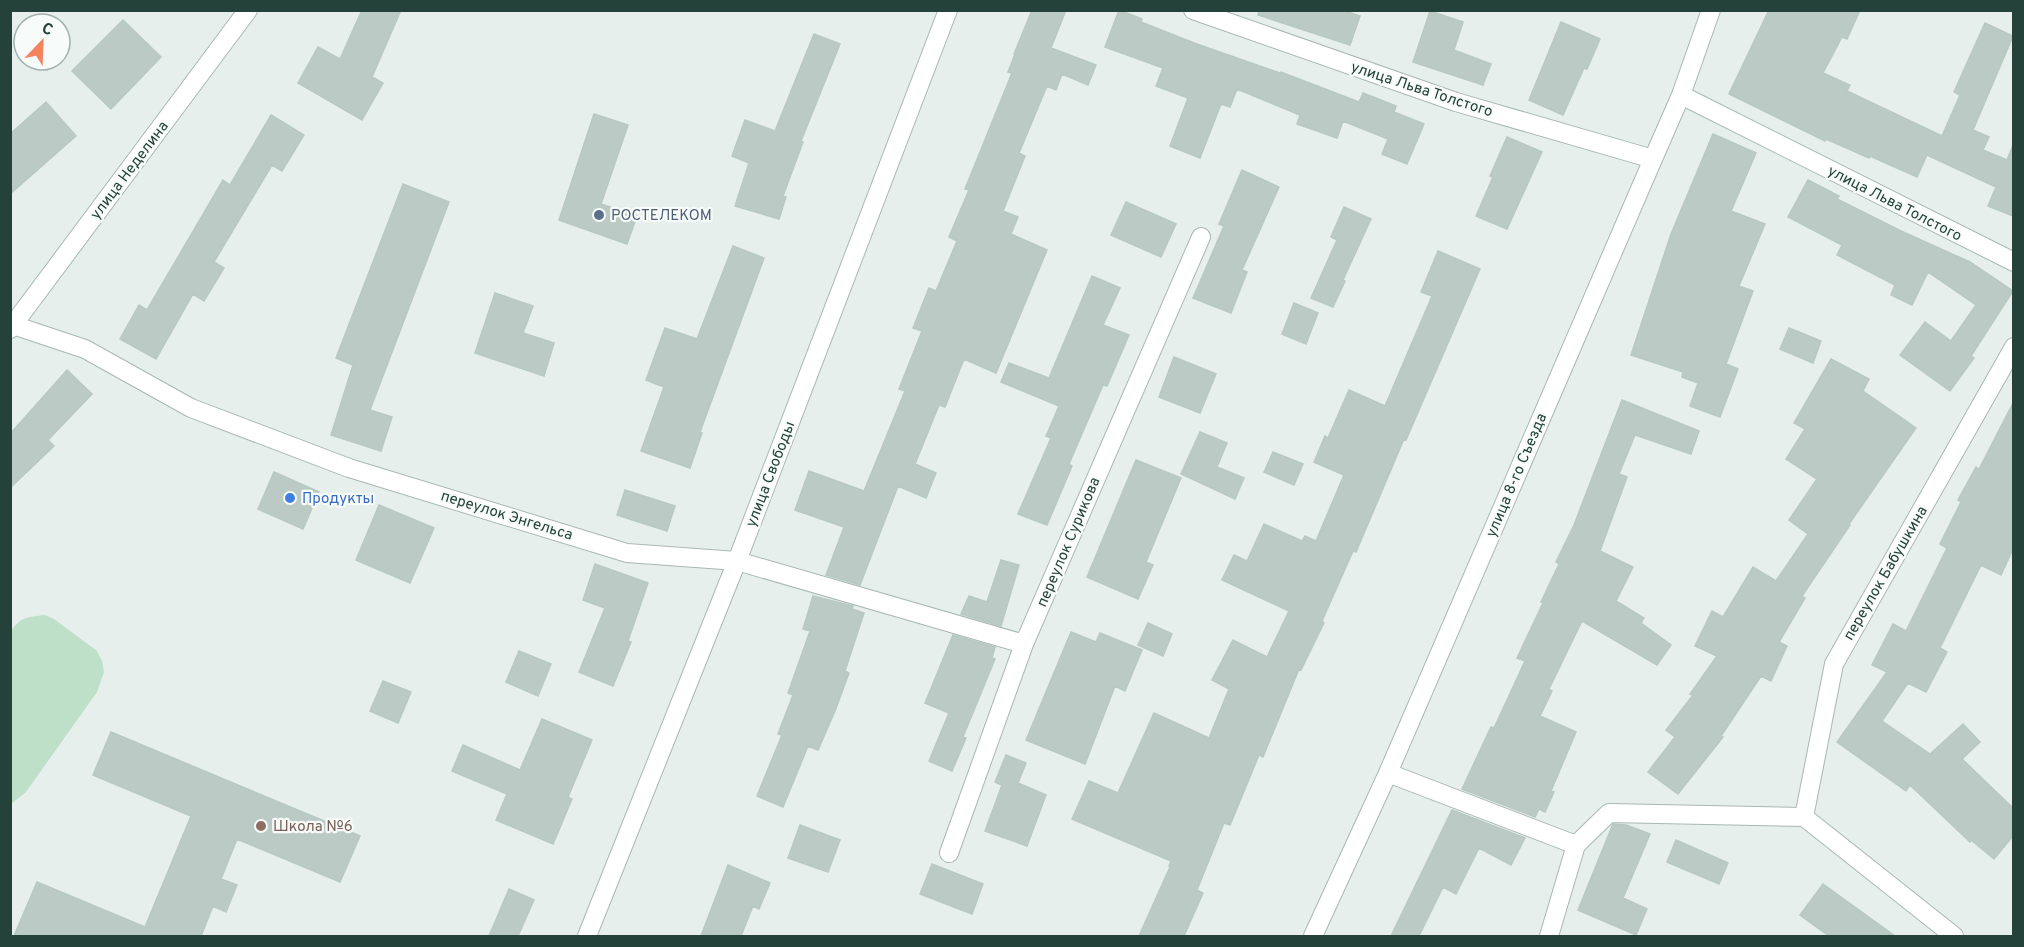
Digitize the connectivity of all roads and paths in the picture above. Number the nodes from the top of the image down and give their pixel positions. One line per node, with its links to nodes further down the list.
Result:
1 (248, 10): 9 (street, улица Неделина)
2 (948, 10): 11 (street, улица Свободы)
3 (1193, 10): 6 (street, улица Льва Толстого)
4 (1711, 10): 5 (street, улица 8-го Съезда)
5 (1681, 95): 6 (street, улица 8-го Съезда); 8 (street, улица Льва Толстого)
6 (1653, 159): 13 (street, улица 8-го Съезда)
7 (1201, 237): 12 (street, переулок Сурикова)
8 (2013, 262)
9 (12, 326): 11 (street, переулок Энгельса)
10 (2013, 346): 14 (street, переулок Бабушкина)
11 (737, 561): 12 (street, переулок Энгельса); 17 (street, улица Свободы)
12 (1024, 644): 16 (street, переулок Сурикова)
13 (1388, 773): 15 (street); 18 (street, улица 8-го Съезда)
14 (1804, 817): 15 (street); 20 (street)
15 (1576, 845): 19 (street)
16 (949, 853)
17 (587, 936)
18 (1312, 936)
19 (1549, 936)
20 (1954, 936)

